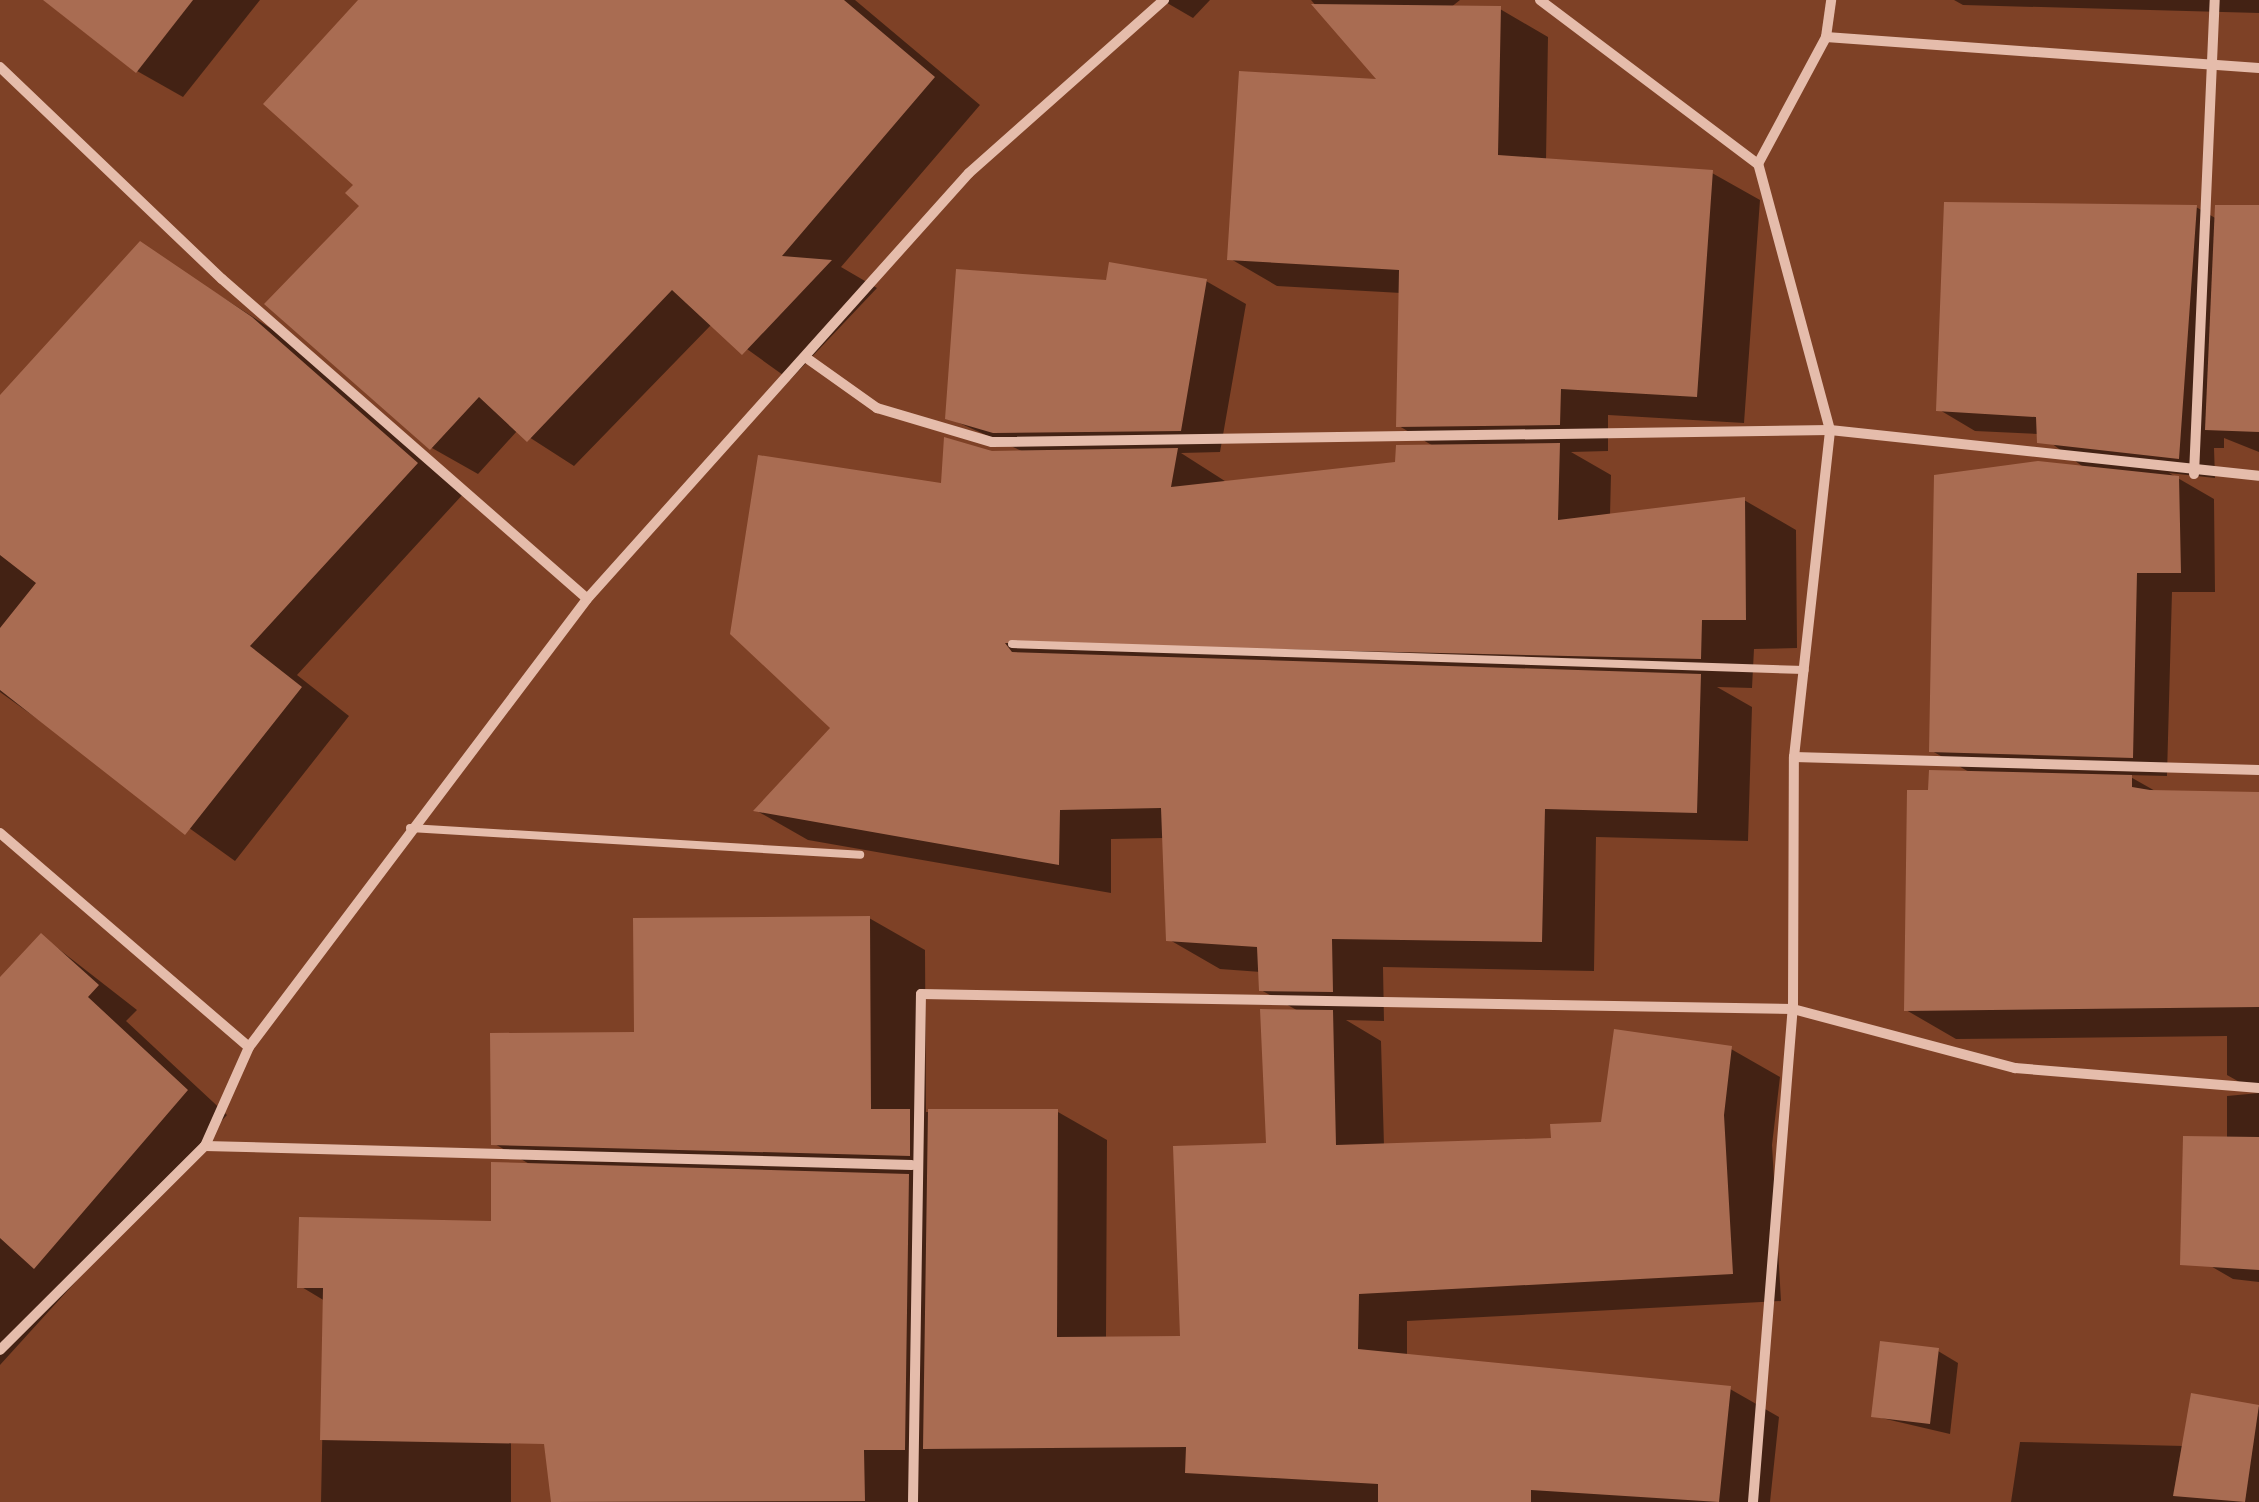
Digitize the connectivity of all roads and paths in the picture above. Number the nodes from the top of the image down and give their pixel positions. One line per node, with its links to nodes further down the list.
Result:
1 (1164, 0): 10 (street)
2 (1540, 0): 9 (street)
3 (1831, 0): 5 (street)
4 (2215, 0): 7 (street)
5 (1826, 37): 7 (street); 9 (street)
6 (0, 66): 14 (street)
7 (2214, 67): 8 (street); 12 (street)
8 (2259, 68)
9 (1758, 164): 11 (street)
10 (808, 358): 11 (street); 14 (street)
11 (1830, 430): 12 (street); 16 (street)
12 (2194, 474): 13 (street)
13 (2259, 476)
14 (587, 598): 19 (street)
15 (1012, 644): 16 (lane)
16 (1805, 670): 17 (street)
17 (1794, 757): 18 (street); 22 (street)
18 (2259, 770)
19 (410, 828): 21 (lane); 23 (street)
20 (0, 832): 23 (street)
21 (860, 856)
22 (1793, 1009): 24 (street); 26 (street); 29 (street)
23 (249, 1046): 25 (street)
24 (2259, 1088)
25 (205, 1146): 26 (street); 27 (street)
26 (912, 1165): 28 (street)
27 (0, 1350)
28 (914, 1502)
29 (1753, 1502)

